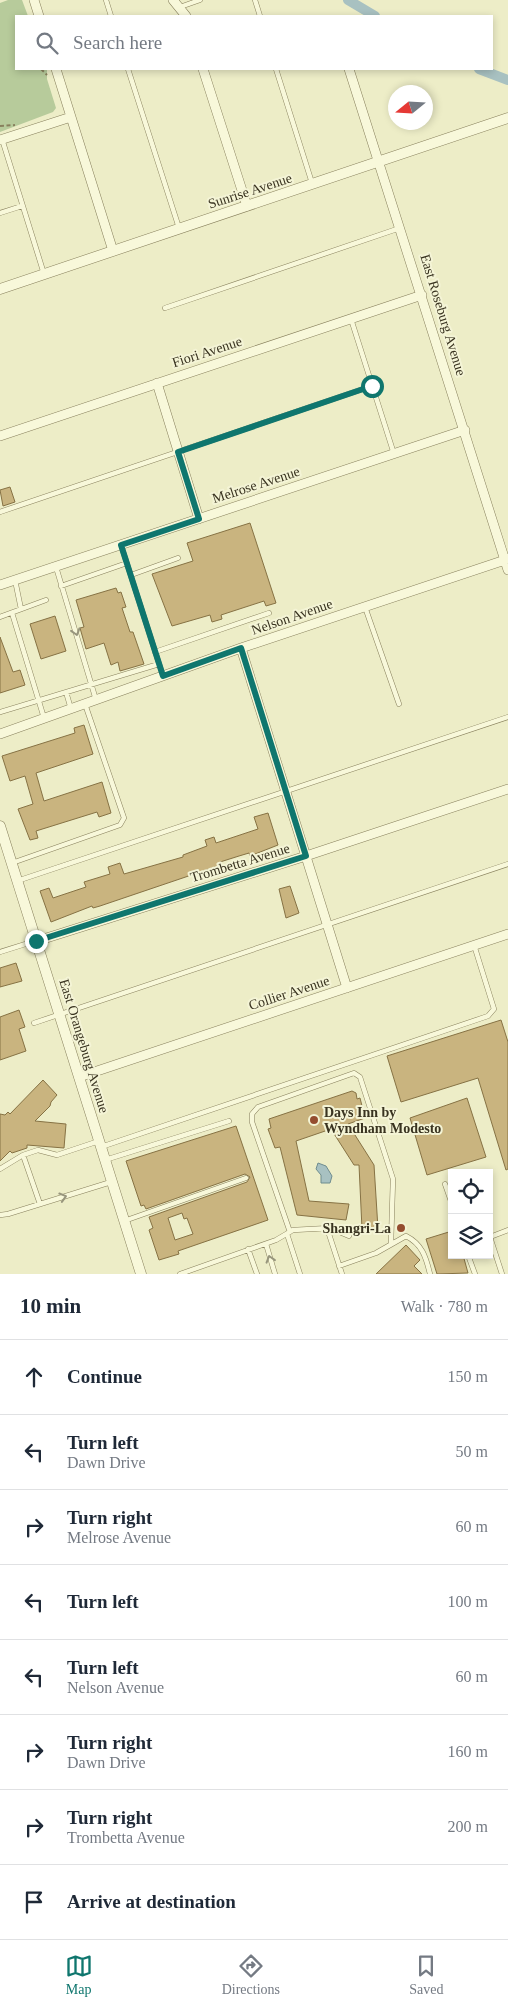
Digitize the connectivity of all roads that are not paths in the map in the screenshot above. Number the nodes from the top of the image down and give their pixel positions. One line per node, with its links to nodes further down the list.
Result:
1 (34, 0): 6 (street)
2 (106, 0): 7 (lane)
3 (200, 0): 5 (lane)
4 (255, 0): 9 (lane)
5 (176, 3): 8 (street)
6 (39, 15)
7 (111, 15)
8 (185, 15)
9 (260, 15)
10 (56, 70): 15 (street)
11 (128, 70): 24 (lane)
12 (203, 70): 21 (street)
13 (276, 70): 19 (lane)
14 (349, 70): 18 (street, East Roseburg Avenue)
15 (71, 117): 17 (street); 25 (street)
16 (508, 118): 18 (street, Sunrise Avenue)
17 (1, 139): 20 (lane)
18 (379, 162): 19 (street, Sunrise Avenue); 23 (street, East Roseburg Avenue)
19 (312, 184): 21 (street, Sunrise Avenue)
20 (22, 206): 22 (lane); 26 (lane)
21 (247, 206): 24 (street, Sunrise Avenue)
22 (0, 213)
23 (401, 228): 28 (street, East Roseburg Avenue); 29 (lane)
24 (179, 229): 25 (street, Sunrise Avenue)
25 (113, 251): 26 (street, Sunrise Avenue)
26 (44, 274): 27 (street, Sunrise Avenue)
27 (0, 289)
28 (422, 294): 30 (street, Fiori Avenue); 33 (street, East Roseburg Avenue)
29 (165, 308)
30 (351, 318): 31 (street, Fiori Avenue); 32 (lane)
31 (157, 383): 34 (street, Fiori Avenue); 35 (street)
32 (372, 386): 35 (lane); 36 (lane)
33 (465, 430): 36 (street, Melrose Avenue); 41 (street, East Roseburg Avenue)
34 (0, 436)
35 (178, 452): 37 (lane); 38 (street)
36 (394, 454): 38 (street, Melrose Avenue)
37 (0, 512)
38 (199, 519): 39 (street, Melrose Avenue)
39 (121, 545): 42 (lane); 43 (street, Melrose Avenue)
40 (178, 558): 45 (lane)
41 (506, 559): 44 (street, East Roseburg Avenue); 50 (street, Nelson Avenue)
42 (127, 563): 45 (lane); 48 (lane)
43 (56, 567): 46 (street, Melrose Avenue); 48 (lane)
44 (508, 570)
45 (130, 575): 56 (lane)
46 (15, 580): 47 (street, Melrose Avenue); 51 (lane)
47 (0, 586)
48 (61, 586): 59 (lane, one-way to 59)
49 (46, 600): 51 (lane)
50 (365, 607): 55 (street, Nelson Avenue); 64 (lane)
51 (21, 609): 52 (lane)
52 (12, 613): 54 (lane); 61 (lane)
53 (269, 613): 56 (lane)
54 (0, 617)
55 (241, 648): 58 (street, Nelson Avenue); 71 (street)
56 (155, 652): 57 (lane)
57 (159, 664): 58 (lane); 59 (lane)
58 (163, 676): 62 (street, Nelson Avenue)
59 (92, 685): 60 (lane); 62 (lane)
60 (66, 692): 61 (lane); 65 (lane)
61 (38, 700): 66 (lane); 68 (lane)
62 (96, 700): 63 (street, Nelson Avenue)
63 (85, 704): 65 (street, Nelson Avenue); 74 (lane)
64 (398, 704)
65 (71, 709): 68 (street, Nelson Avenue)
66 (0, 712)
67 (508, 717): 71 (lane)
68 (44, 718): 69 (street, Nelson Avenue)
69 (0, 734)
70 (508, 789): 73 (street, Trombetta Avenue)
71 (286, 792): 73 (street); 76 (lane)
72 (0, 826): 74 (street, East Orangeburg Avenue)
73 (306, 856): 77 (street); 79 (street, Trombetta Avenue)
74 (12, 863): 76 (street, East Orangeburg Avenue)
75 (508, 864): 77 (lane)
76 (17, 881): 79 (street, East Orangeburg Avenue)
77 (327, 924): 82 (street); 83 (lane)
78 (508, 934): 80 (street, Collier Avenue)
79 (36, 941): 81 (lane); 83 (street, East Orangeburg Avenue)
80 (474, 945): 82 (street, Collier Avenue); 87 (lane)
81 (0, 952)
82 (347, 988): 85 (street, Collier Avenue)
83 (59, 1014): 84 (lane); 85 (street, East Orangeburg Avenue)
84 (34, 1023)
85 (79, 1077): 87 (street, East Orangeburg Avenue)
86 (229, 1121): 89 (lane)
87 (100, 1144): 88 (lane); 89 (street, East Orangeburg Avenue)
88 (23, 1155): 90 (lane); 95 (lane)
89 (105, 1160): 92 (street, East Orangeburg Avenue)
90 (0, 1169)
91 (246, 1178): 97 (lane)
92 (112, 1182): 95 (lane, one-way to 92); 97 (street, East Orangeburg Avenue)
93 (445, 1184): 94 (lane)
94 (448, 1193)
95 (40, 1204): 96 (lane)
96 (0, 1215)
97 (124, 1221): 109 (street, East Orangeburg Avenue)
98 (327, 1228): 100 (lane); 102 (lane); 108 (lane)
99 (508, 1230): 101 (lane)
100 (288, 1233): 103 (lane); 104 (lane); 113 (lane)
101 (493, 1234)
102 (349, 1236)
103 (391, 1243): 108 (lane); 115 (lane)
104 (266, 1244): 106 (lane); 112 (lane, one-way to 104)
105 (493, 1245): 117 (lane)
106 (248, 1249): 110 (lane); 111 (lane)
107 (469, 1259): 116 (lane)
108 (339, 1266): 114 (lane)
109 (141, 1274)
110 (180, 1274)
111 (257, 1274)
112 (275, 1274)
113 (300, 1274)
114 (342, 1274)
115 (430, 1274)
116 (474, 1274)
117 (502, 1274)

